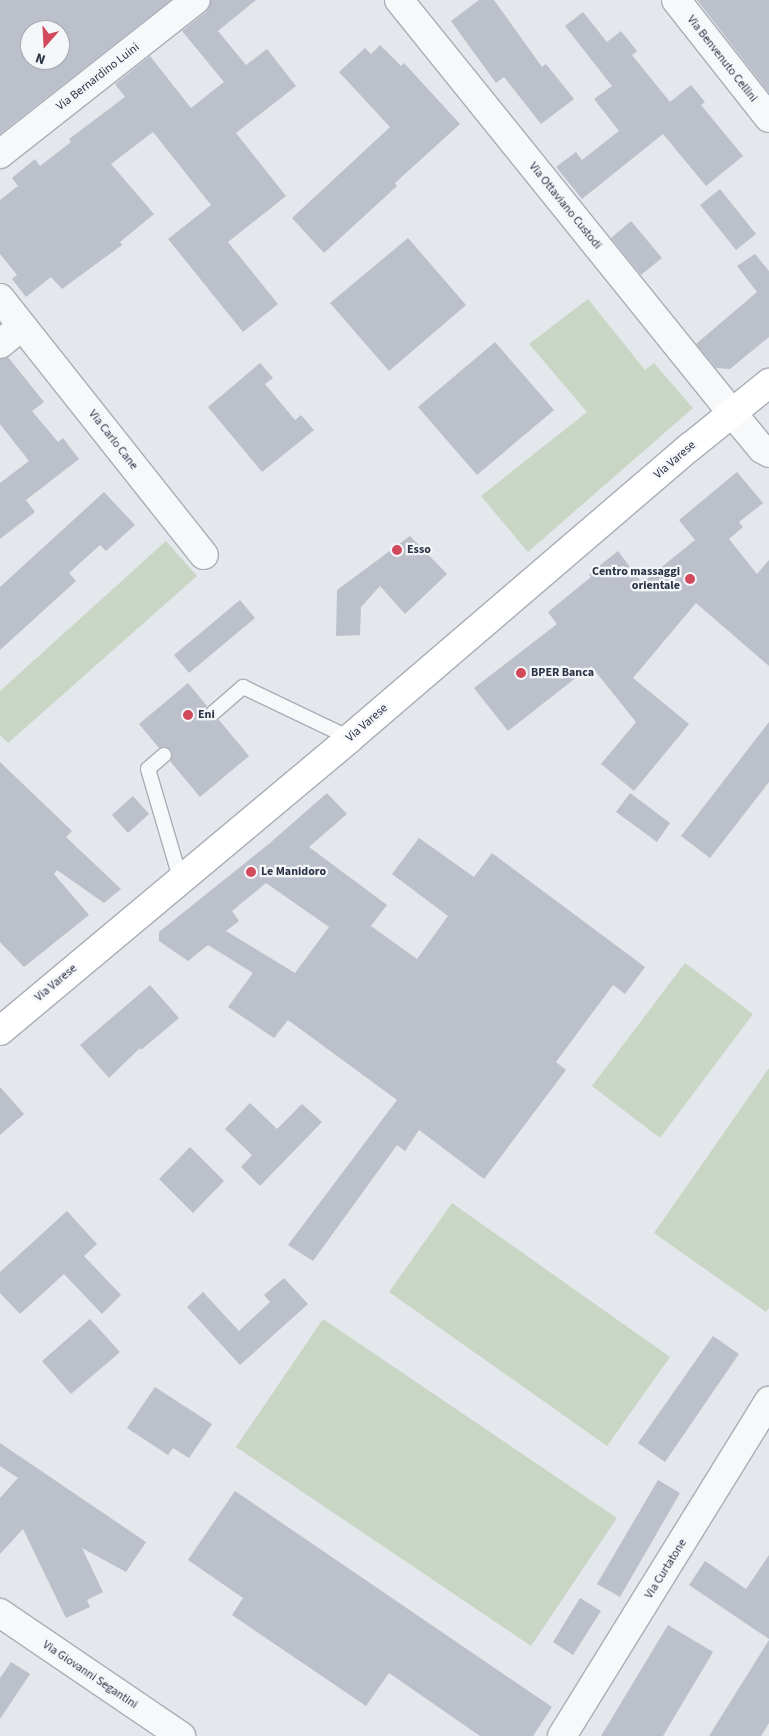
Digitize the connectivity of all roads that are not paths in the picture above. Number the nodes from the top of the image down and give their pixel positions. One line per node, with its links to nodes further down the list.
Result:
1 (196, 0): 5 (street, Via Bernardino Luini)
2 (399, 0): 10 (street, Via Ottaviano Custodi)
3 (676, 0): 4 (street, Via Benvenuto Cellini)
4 (769, 118)
5 (0, 154)
6 (0, 298): 7 (street, Via Carlo Cane)
7 (22, 326): 8 (street); 12 (street, Via Carlo Cane)
8 (0, 344)
9 (769, 383): 10 (main road, Via Varese)
10 (732, 413): 11 (street, Via Ottaviano Custodi); 14 (main road, Via Varese)
11 (769, 453)
12 (204, 555)
13 (213, 712): 14 (lane)
14 (350, 738): 16 (main road, Via Varese)
15 (164, 755): 16 (lane)
16 (181, 881): 17 (main road, Via Varese)
17 (0, 1030)
18 (769, 1401): 21 (street, Via Curtatone)
19 (0, 1613): 20 (street, Via Giovanni Segantini)
20 (181, 1736)
21 (562, 1736)

